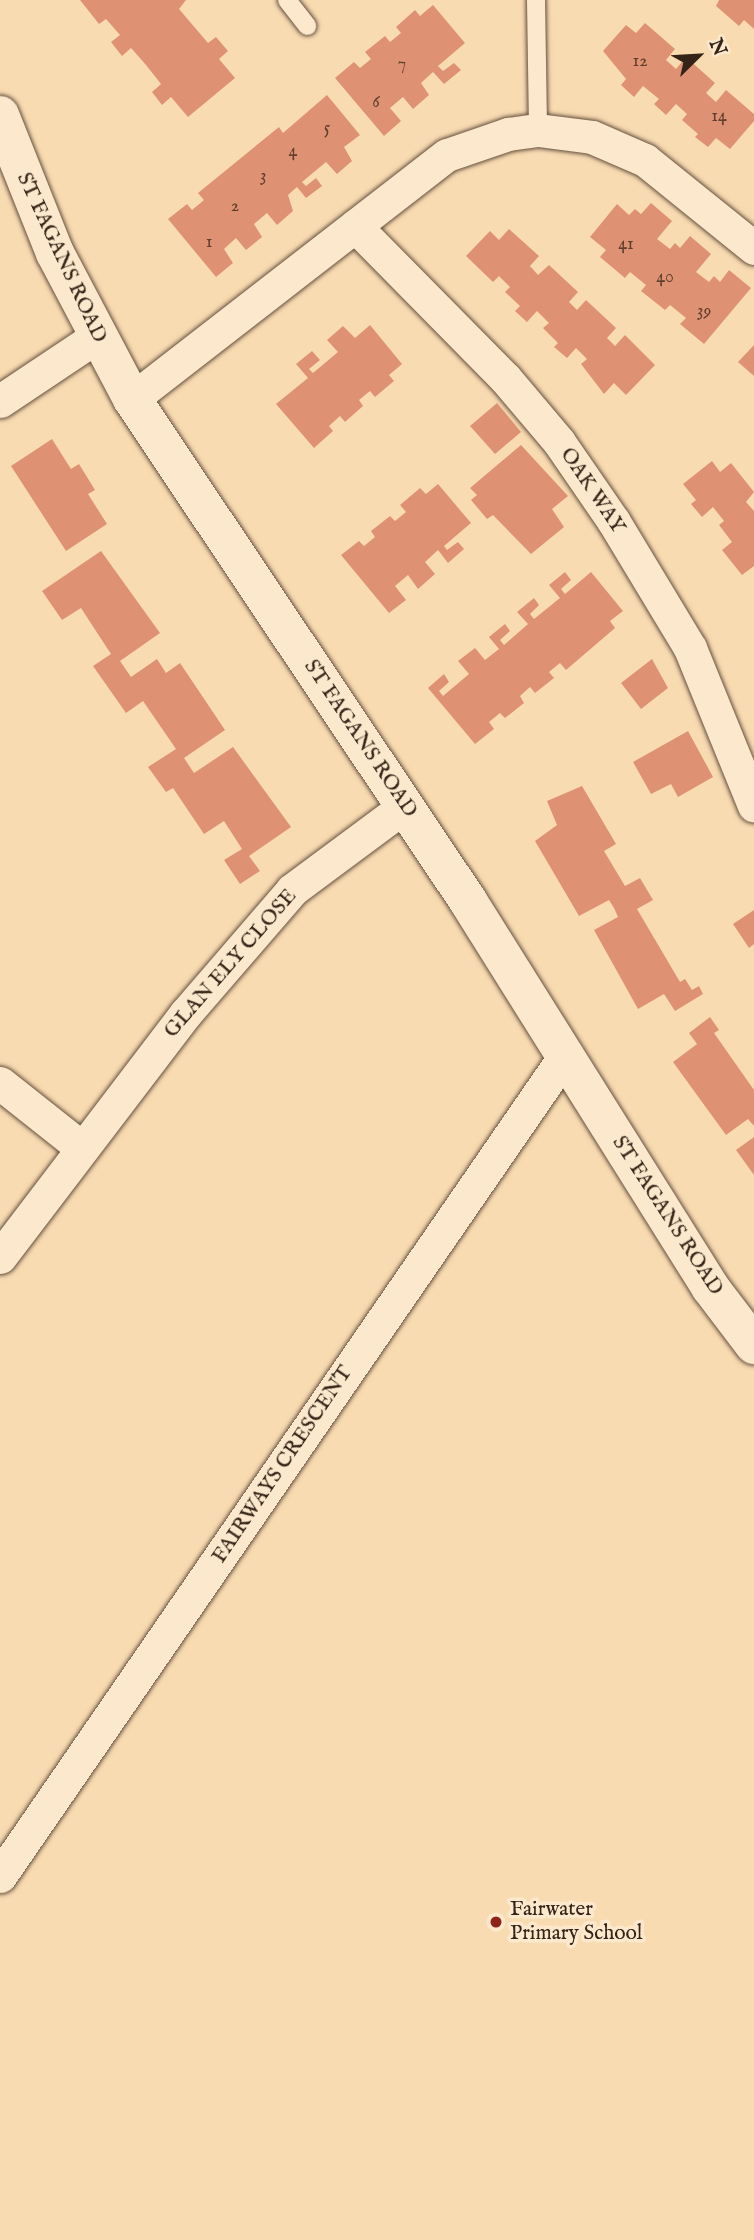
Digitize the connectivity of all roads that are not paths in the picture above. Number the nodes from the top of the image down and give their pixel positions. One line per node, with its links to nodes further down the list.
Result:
1 (287, 0): 3 (lane)
2 (536, 0): 5 (lane)
3 (307, 26)
4 (0, 115): 8 (street, ST FAGANS ROAD)
5 (538, 130): 6 (street); 7 (street)
6 (355, 226): 9 (street); 12 (street, OAK WAY)
7 (754, 248)
8 (96, 337): 9 (street, ST FAGANS ROAD); 10 (street)
9 (132, 399): 11 (street, ST FAGANS ROAD)
10 (0, 401)
11 (405, 806): 13 (street, ST FAGANS ROAD); 15 (street, GLAN ELY CLOSE)
12 (754, 806)
13 (566, 1054): 17 (street, ST FAGANS ROAD); 18 (street, FAIRWAYS CRESCENT)
14 (0, 1083): 15 (street)
15 (82, 1148): 16 (street, GLAN ELY CLOSE)
16 (0, 1257)
17 (754, 1345)
18 (0, 1876)

